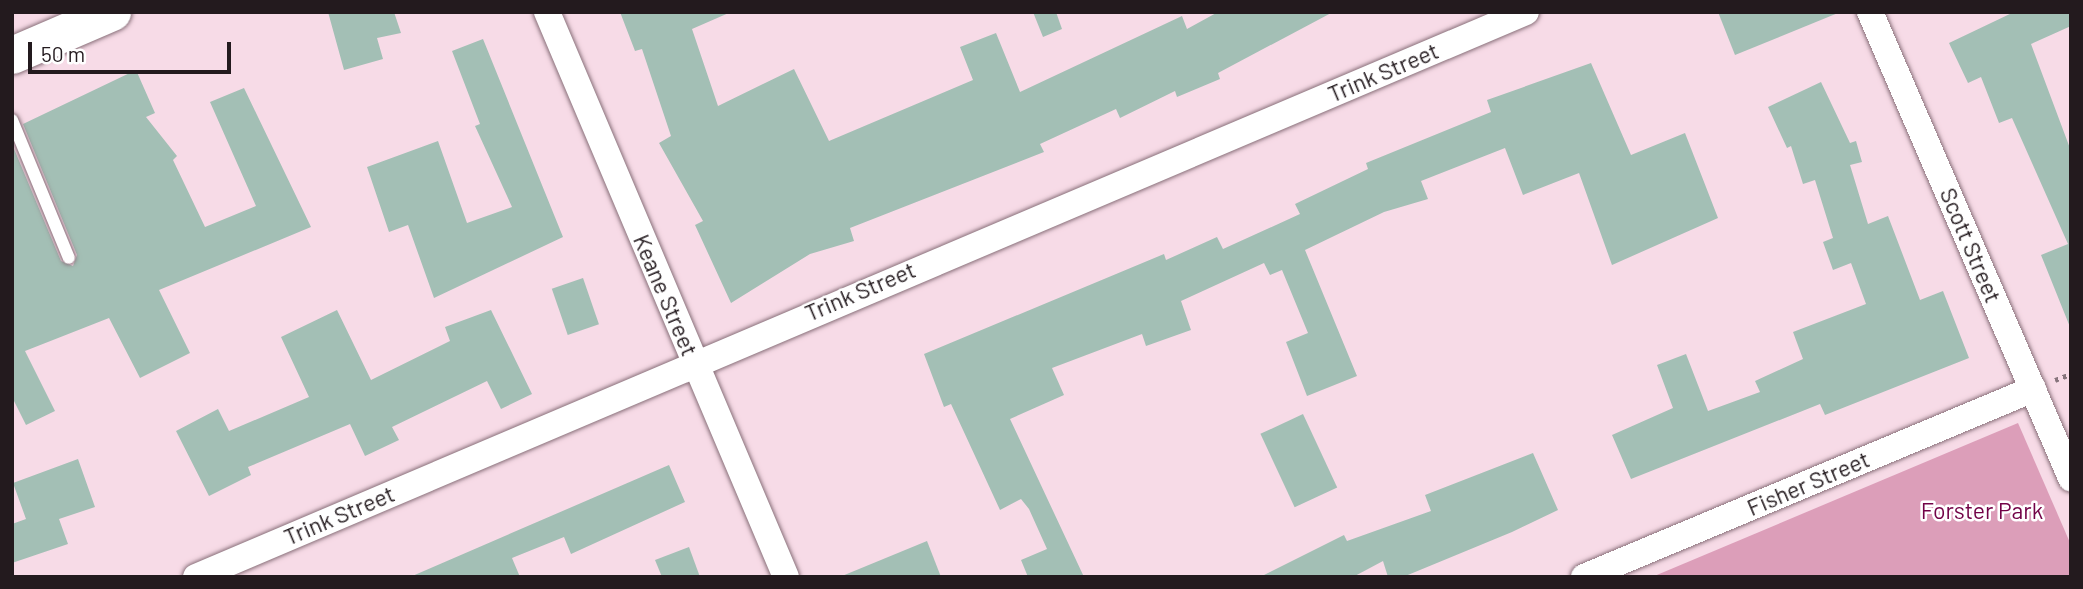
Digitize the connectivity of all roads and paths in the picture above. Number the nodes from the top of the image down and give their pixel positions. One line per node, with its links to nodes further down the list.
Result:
1 (112, 12): 5 (street)
2 (547, 12): 8 (street, Keane Street)
3 (1526, 12): 8 (street, Trink Street)
4 (1870, 12): 9 (street, Scott Street)
5 (12, 55)
6 (12, 120): 7 (lane)
7 (69, 258)
8 (694, 361): 11 (street, Trink Street); 12 (street, Keane Street)
9 (2033, 389): 10 (street, Scott Street); 13 (street, Fisher Street)
10 (2071, 478)
11 (196, 577)
12 (786, 577)
13 (1584, 577)

